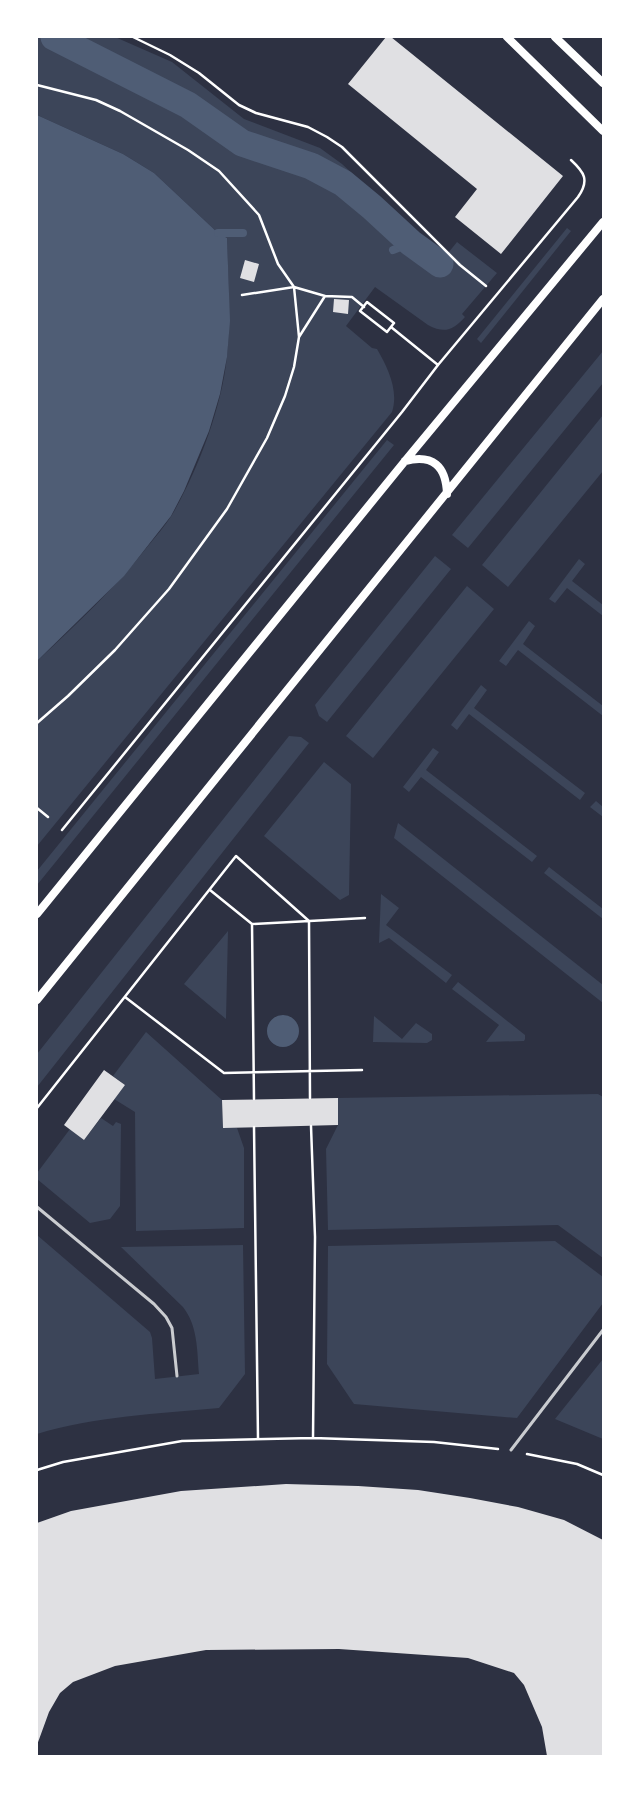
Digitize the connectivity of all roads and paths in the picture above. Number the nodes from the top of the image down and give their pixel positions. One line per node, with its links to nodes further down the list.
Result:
1 (133, 37): 9 (path)
2 (507, 37): 6 (main road)
3 (555, 37): 4 (main road)
4 (603, 83)
5 (37, 85): 10 (path)
6 (603, 131)
7 (571, 160): 17 (path)
8 (603, 222): 18 (main road)
9 (486, 286)
10 (294, 287): 11 (path); 12 (path); 16 (path)
11 (242, 295)
12 (325, 296): 14 (path); 16 (path)
13 (603, 299): 19 (main road)
14 (364, 307): 15 (path); 15 (path)
15 (391, 327): 17 (path)
16 (299, 337): 20 (path)
17 (438, 365): 23 (path)
18 (405, 461): 19 (main road); 25 (main road)
19 (447, 494): 30 (main road)
20 (37, 723)
21 (37, 808): 22 (path)
22 (48, 817)
23 (62, 830)
24 (210, 890): 27 (path); 28 (path); 29 (path)
25 (37, 914)
26 (364, 918): 27 (path)
27 (309, 921): 28 (path); 32 (path)
28 (252, 924): 33 (path)
29 (125, 997): 33 (path); 36 (path)
30 (37, 1000)
31 (362, 1070): 32 (path)
32 (310, 1072): 33 (path); 34 (path)
33 (254, 1073): 35 (path)
34 (310, 1098)
35 (254, 1099)
36 (37, 1108)
37 (311, 1126): 43 (path)
38 (254, 1127): 42 (path)
39 (37, 1207): 41 (lane)
40 (603, 1330): 44 (lane)
41 (177, 1376)
42 (258, 1438): 43 (path); 45 (path)
43 (313, 1438): 44 (path)
44 (511, 1450): 46 (path)
45 (37, 1470)
46 (603, 1475)

